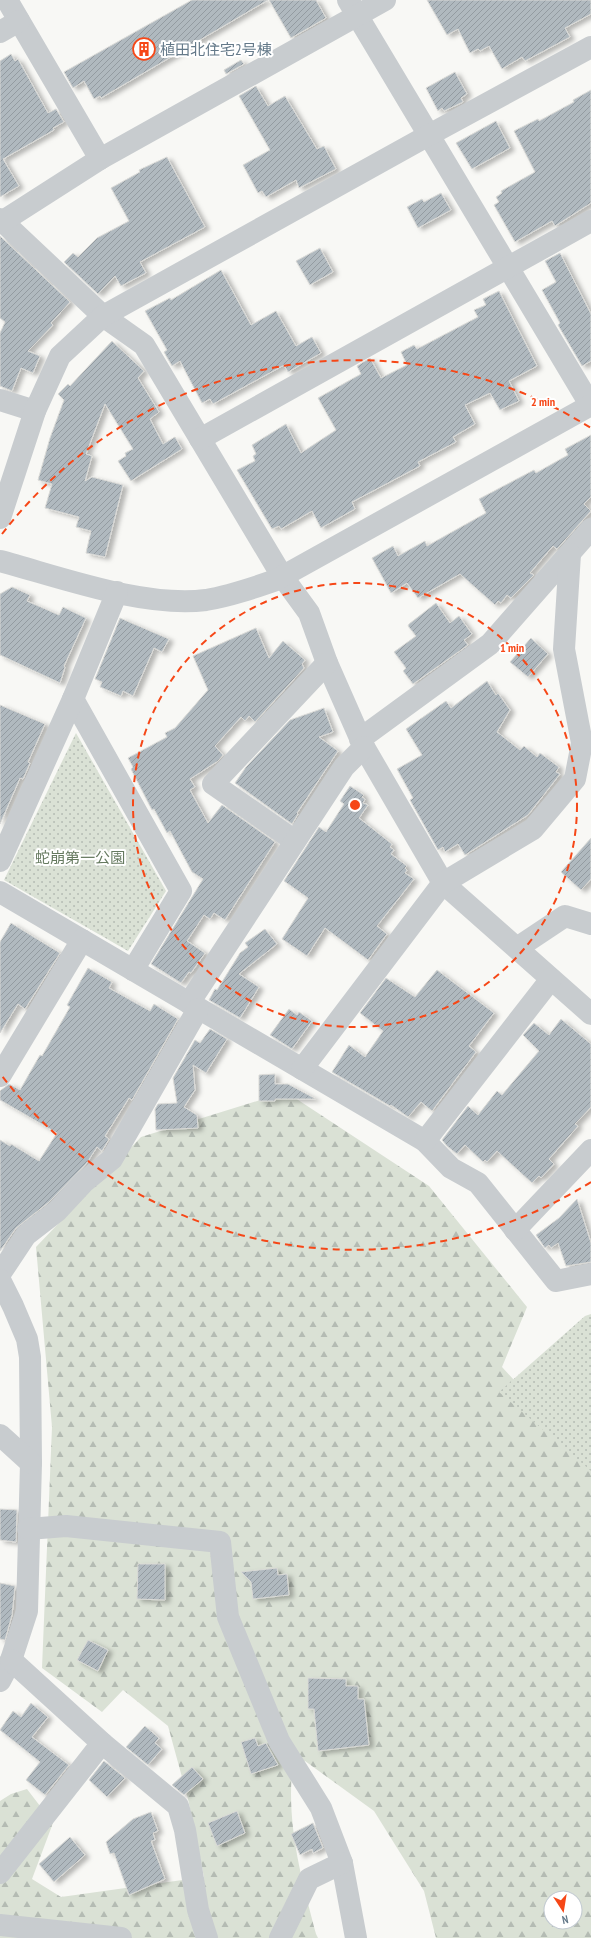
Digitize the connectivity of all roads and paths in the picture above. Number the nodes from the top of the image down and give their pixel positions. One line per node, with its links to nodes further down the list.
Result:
1 (7, 0): 4 (street)
2 (385, 0): 3 (street)
3 (353, 8): 7 (street); 8 (street)
4 (19, 21): 5 (street); 8 (street)
5 (0, 32)
6 (591, 47): 7 (street)
7 (429, 135): 11 (street); 12 (street)
8 (100, 159): 9 (street)
9 (1, 221): 12 (street)
10 (591, 221): 11 (street)
11 (508, 268): 14 (street); 16 (street)
12 (103, 316): 15 (street); 16 (street)
13 (0, 400): 15 (street)
14 (591, 406): 21 (street)
15 (35, 411): 17 (street)
16 (200, 439): 21 (street)
17 (0, 518)
18 (591, 529): 19 (street)
19 (570, 554): 25 (street); 28 (street)
20 (0, 561): 22 (street)
21 (282, 576): 22 (street); 23 (street)
22 (117, 592): 24 (street)
23 (327, 663): 25 (street); 26 (street)
24 (73, 699): 27 (street); 33 (street)
25 (362, 743): 26 (street); 28 (street)
26 (295, 842): 35 (street)
27 (0, 861)
28 (444, 883): 32 (street); 37 (street)
29 (0, 892): 31 (street)
30 (591, 924): 32 (street)
31 (82, 940): 33 (street); 38 (street)
32 (517, 948): 34 (street)
33 (133, 970): 35 (street)
34 (551, 978): 36 (street); 39 (street)
35 (194, 1006): 37 (street); 42 (street)
36 (591, 1014)
37 (302, 1069): 39 (street)
38 (0, 1076)
39 (425, 1141): 41 (street)
40 (591, 1150): 41 (street)
41 (515, 1230): 43 (street)
42 (0, 1274)
43 (591, 1274)
44 (0, 1280): 46 (street)
45 (0, 1435): 46 (street)
46 (31, 1463): 47 (street)
47 (28, 1529): 48 (street); 51 (street)
48 (10, 1660): 49 (street); 50 (street)
49 (0, 1681)
50 (102, 1743): 52 (street); 55 (street)
51 (342, 1863): 56 (street); 57 (street)
52 (0, 1873)
53 (0, 1925): 54 (street)
54 (121, 1938)
55 (207, 1938)
56 (280, 1938)
57 (356, 1938)

